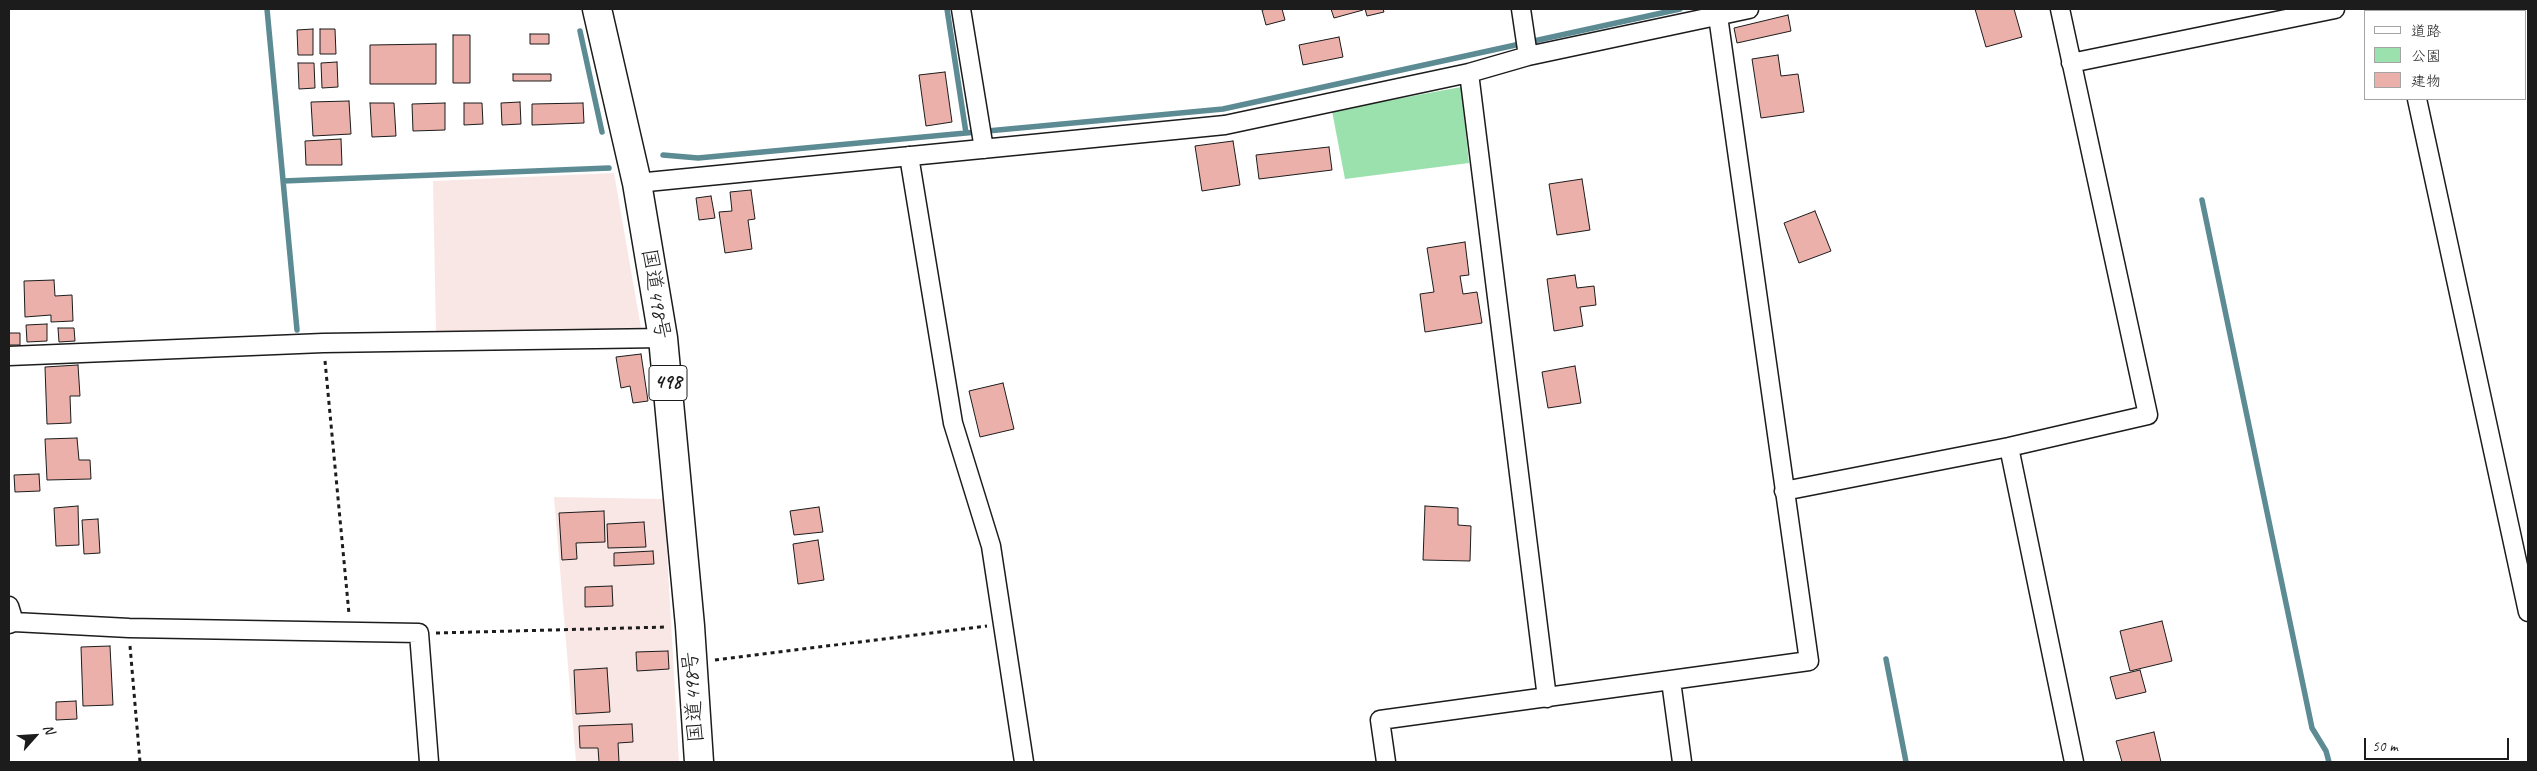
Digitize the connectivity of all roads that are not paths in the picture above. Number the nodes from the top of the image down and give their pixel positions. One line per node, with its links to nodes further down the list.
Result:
1 (597, 9): 14 (highway, 国道498号 / 498)
2 (961, 9): 12 (street)
3 (1521, 9): 8 (street)
4 (1749, 9): 7 (street)
5 (2060, 9): 9 (street)
6 (2335, 9): 9 (street)
7 (1718, 16): 8 (street); 18 (street)
8 (1528, 56): 10 (street)
9 (2071, 63): 17 (street)
10 (1469, 73): 12 (street); 22 (street)
11 (2417, 100): 19 (street)
12 (984, 149): 13 (street)
13 (909, 156): 14 (street); 25 (street)
14 (637, 183): 15 (highway, 国道498号 / 498)
15 (664, 338): 16 (street); 24 (highway, 国道498号 / 498)
16 (9, 356)
17 (2009, 447): 18 (street); 28 (street)
18 (1784, 491): 21 (street)
19 (2528, 612)
20 (10, 618): 23 (street)
21 (1671, 681): 22 (street); 27 (street)
22 (1547, 698): 26 (street)
23 (429, 762)
24 (699, 762)
25 (1024, 762)
26 (1386, 762)
27 (1682, 762)
28 (2074, 762)

